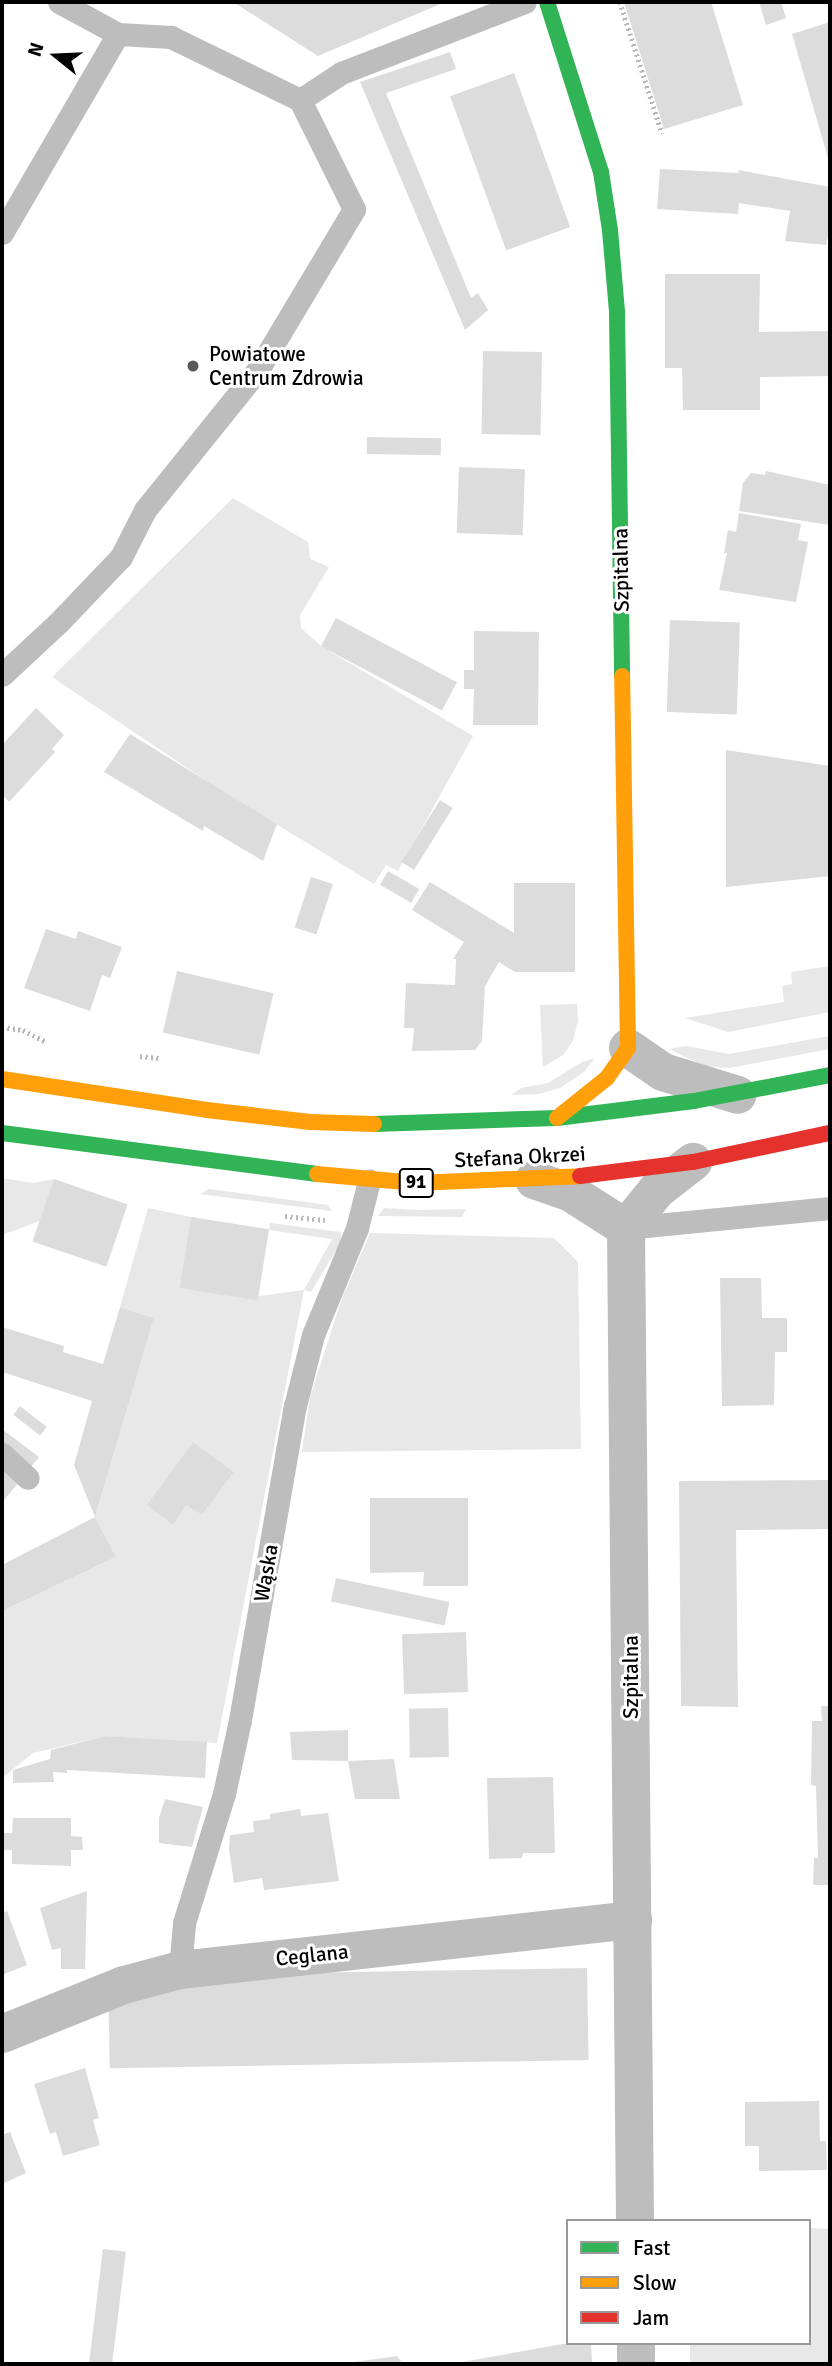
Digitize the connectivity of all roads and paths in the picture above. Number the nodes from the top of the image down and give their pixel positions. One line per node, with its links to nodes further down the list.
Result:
1 (59, 2): 5 (lane)
2 (525, 2): 6 (lane)
3 (547, 2): 10 (main road, Szpitalna)
4 (620, 2): 7 (path)
5 (118, 34): 6 (lane); 8 (lane)
6 (300, 100): 9 (lane)
7 (662, 133)
8 (2, 233)
9 (2, 675)
10 (628, 1048): 15 (street); 16 (main road)
11 (146, 1055): 12 (path)
12 (169, 1060)
13 (830, 1075): 15 (main road, Stefana Okrzei)
14 (2, 1079): 16 (main road, Stefana Okrzei)
15 (738, 1095): 16 (main road, Stefana Okrzei)
16 (557, 1118)
17 (2, 1133): 21 (main road, Stefana Okrzei / 91)
18 (830, 1133): 19 (main road, Stefana Okrzei / 91)
19 (694, 1162): 20 (main road, Stefana Okrzei / 91); 23 (street)
20 (534, 1180): 21 (main road, Stefana Okrzei / 91); 23 (street)
21 (369, 1181): 27 (lane, Wąska)
22 (830, 1208): 23 (lane)
23 (626, 1228): 26 (street, Szpitalna)
24 (2, 1454): 25 (lane)
25 (28, 1478)
26 (633, 1920): 27 (street, Ceglana); 29 (street, Szpitalna)
27 (180, 1970): 28 (street, Ceglana)
28 (2, 2034)
29 (635, 2219)
30 (636, 2345): 31 (street)
31 (636, 2364)

